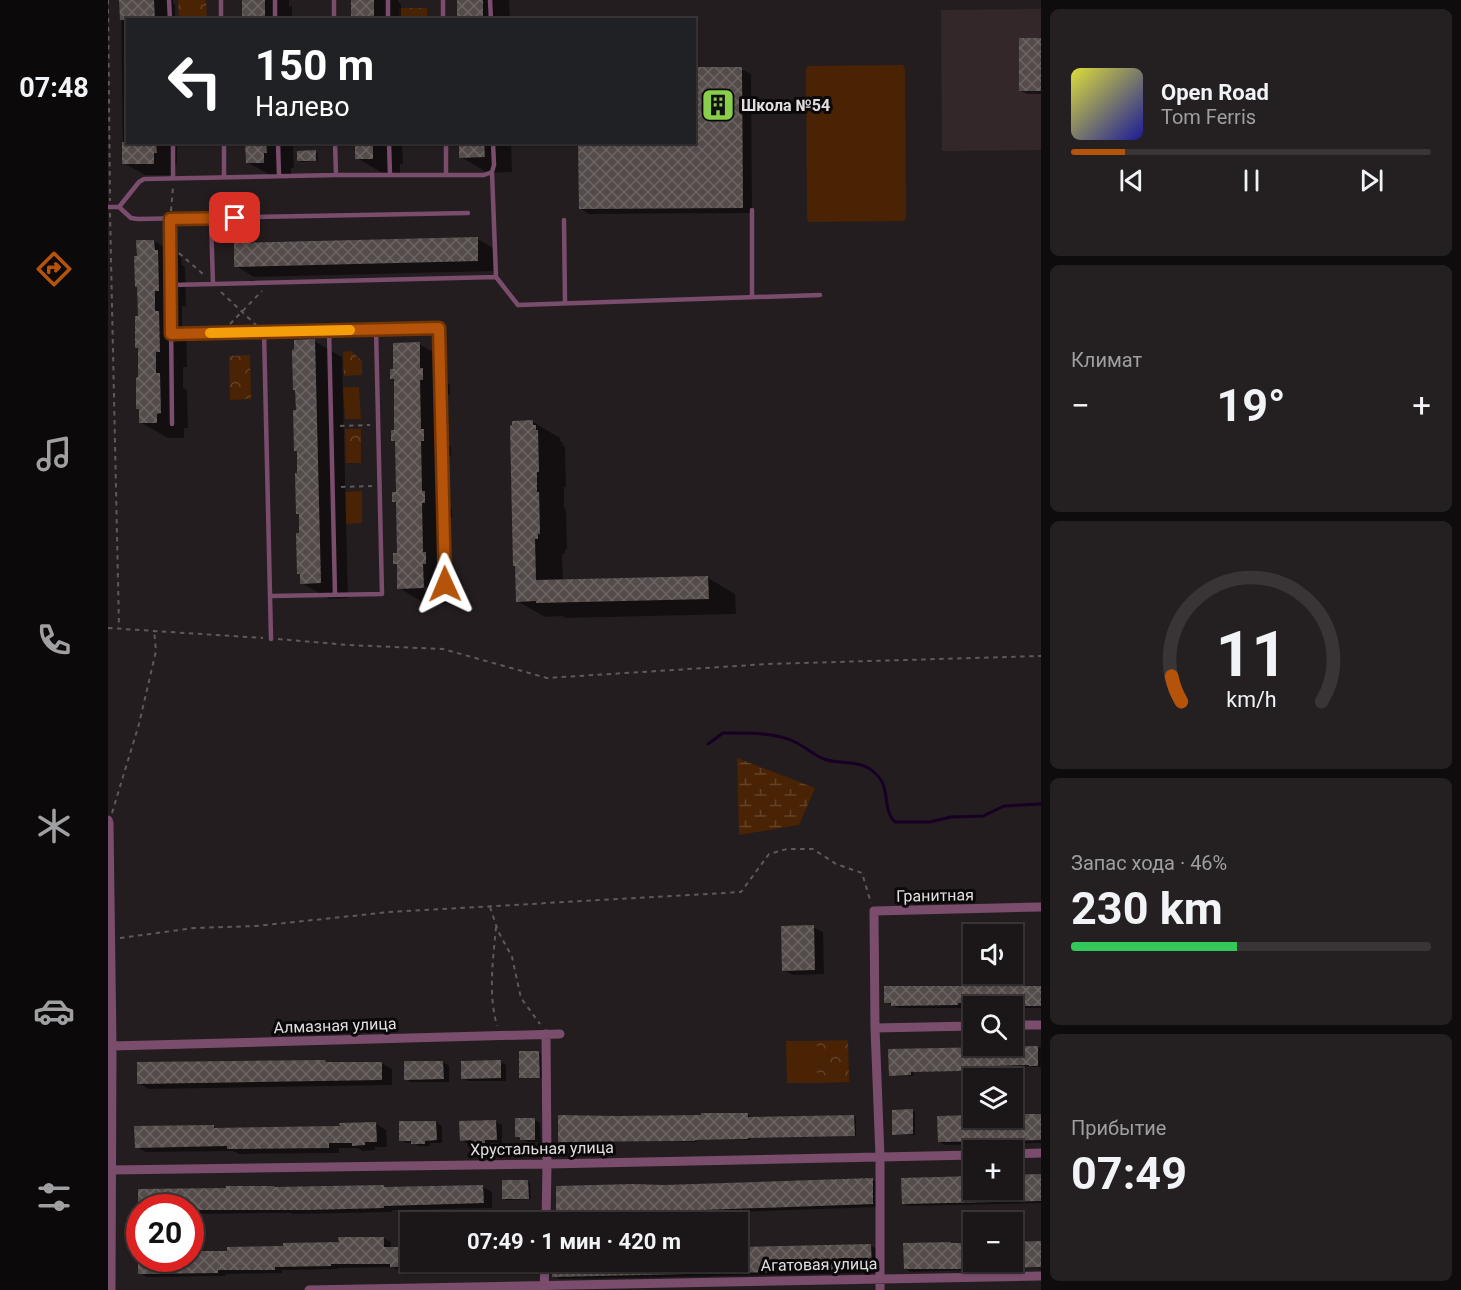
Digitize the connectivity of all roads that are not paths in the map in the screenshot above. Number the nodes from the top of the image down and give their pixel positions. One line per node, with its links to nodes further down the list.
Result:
1 (169, 0): 8 (lane)
2 (221, 0): 9 (lane)
3 (275, 0): 10 (lane)
4 (334, 0): 11 (lane)
5 (388, 0): 12 (lane)
6 (443, 0): 13 (lane)
7 (490, 0): 14 (lane)
8 (170, 18)
9 (221, 18)
10 (275, 18)
11 (334, 18)
12 (388, 18)
13 (443, 18)
14 (491, 18)
15 (172, 144): 28 (lane)
16 (224, 144): 27 (lane)
17 (278, 144): 26 (lane)
18 (335, 144): 24 (lane)
19 (389, 144): 25 (lane)
20 (446, 144): 23 (lane)
21 (493, 144): 22 (lane)
22 (492, 172): 23 (lane); 36 (lane)
23 (446, 174): 25 (lane)
24 (336, 175): 25 (lane); 26 (lane)
25 (390, 175)
26 (279, 176): 27 (lane)
27 (224, 177): 28 (lane)
28 (173, 178): 30 (lane)
29 (109, 207): 30 (lane)
30 (119, 207): 33 (lane)
31 (752, 210): 40 (lane)
32 (468, 213): 34 (lane)
33 (170, 219): 34 (lane); 38 (lane)
34 (211, 219): 37 (lane)
35 (564, 220): 41 (lane)
36 (496, 277): 37 (lane); 41 (lane)
37 (213, 284): 38 (lane)
38 (171, 285): 45 (lane)
39 (820, 295): 40 (lane)
40 (752, 297): 41 (lane)
41 (565, 303)
42 (376, 329): 43 (lane); 47 (lane); 48 (lane)
43 (329, 330): 44 (lane); 48 (lane)
44 (264, 332): 45 (lane); 49 (lane)
45 (171, 334): 46 (lane)
46 (172, 424)
47 (445, 584)
48 (335, 595): 49 (lane)
49 (270, 596): 50 (lane)
50 (271, 639)
51 (109, 821): 59 (street)
52 (1041, 907): 56 (street, Гранитная)
53 (1023, 1025): 54 (street)
54 (1041, 1025)
55 (963, 1026): 56 (street)
56 (875, 1028): 63 (street, Гранитная)
57 (546, 1034): 58 (street, Алмазная улица); 59 (street, Алмазная улица); 64 (street)
58 (560, 1034)
59 (112, 1047): 65 (street)
60 (1041, 1153): 61 (street)
61 (1023, 1154)
62 (963, 1155): 63 (street, Хрустальная улица)
63 (880, 1157): 64 (street, Хрустальная улица); 69 (street, Гранитная)
64 (547, 1164): 65 (street, Хрустальная улица); 66 (street)
65 (111, 1170): 71 (street)
66 (546, 1212)
67 (545, 1272): 70 (street)
68 (1041, 1276): 69 (street, Агатовая улица)
69 (880, 1278): 70 (street, Агатовая улица); 73 (street, Гранитная)
70 (544, 1287): 72 (street, Агатовая улица)
71 (111, 1290)
72 (309, 1290)
73 (880, 1290)

